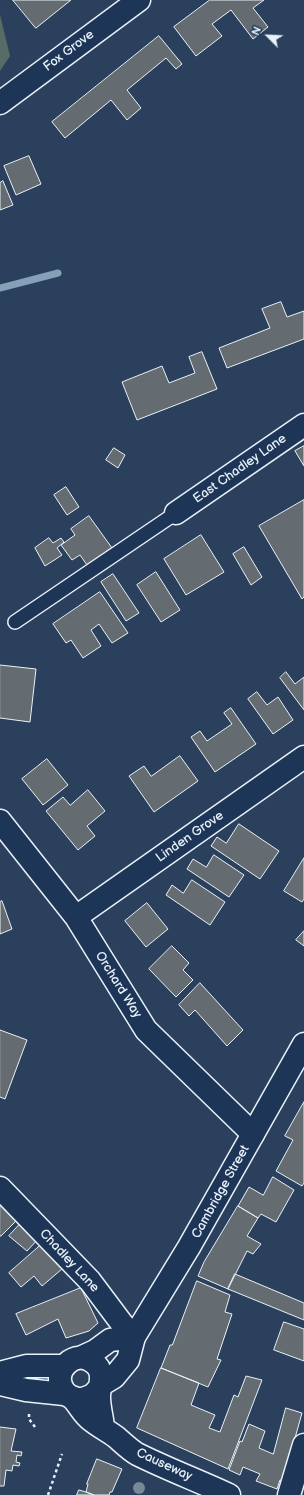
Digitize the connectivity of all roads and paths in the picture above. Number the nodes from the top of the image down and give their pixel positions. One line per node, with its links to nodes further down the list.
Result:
1 (138, 0): 2 (street, Fox Grove)
2 (0, 103)
3 (304, 425): 4 (street, East Chadley Lane)
4 (176, 513): 5 (lane)
5 (15, 622)
6 (304, 757): 8 (street, Linden Grove)
7 (0, 821): 8 (street, Orchard Way)
8 (76, 917): 10 (street, Orchard Way)
9 (304, 1044): 10 (street, Cambridge Street)
10 (253, 1134): 12 (street, Cambridge Street)
11 (0, 1188): 12 (street, Chadley Lane)
12 (134, 1337): 13 (street); 16 (street, Cambridge Street)
13 (73, 1362): 14 (street); 16 (street); 17 (street)
14 (0, 1373)
15 (0, 1384): 17 (street)
16 (100, 1388): 17 (street); 18 (street)
17 (69, 1396): 18 (street, Causeway)
18 (103, 1427): 22 (street, Causeway)
19 (304, 1445): 23 (street)
20 (62, 1454): 21 (path)
21 (49, 1495)
22 (229, 1495)
23 (288, 1495)

